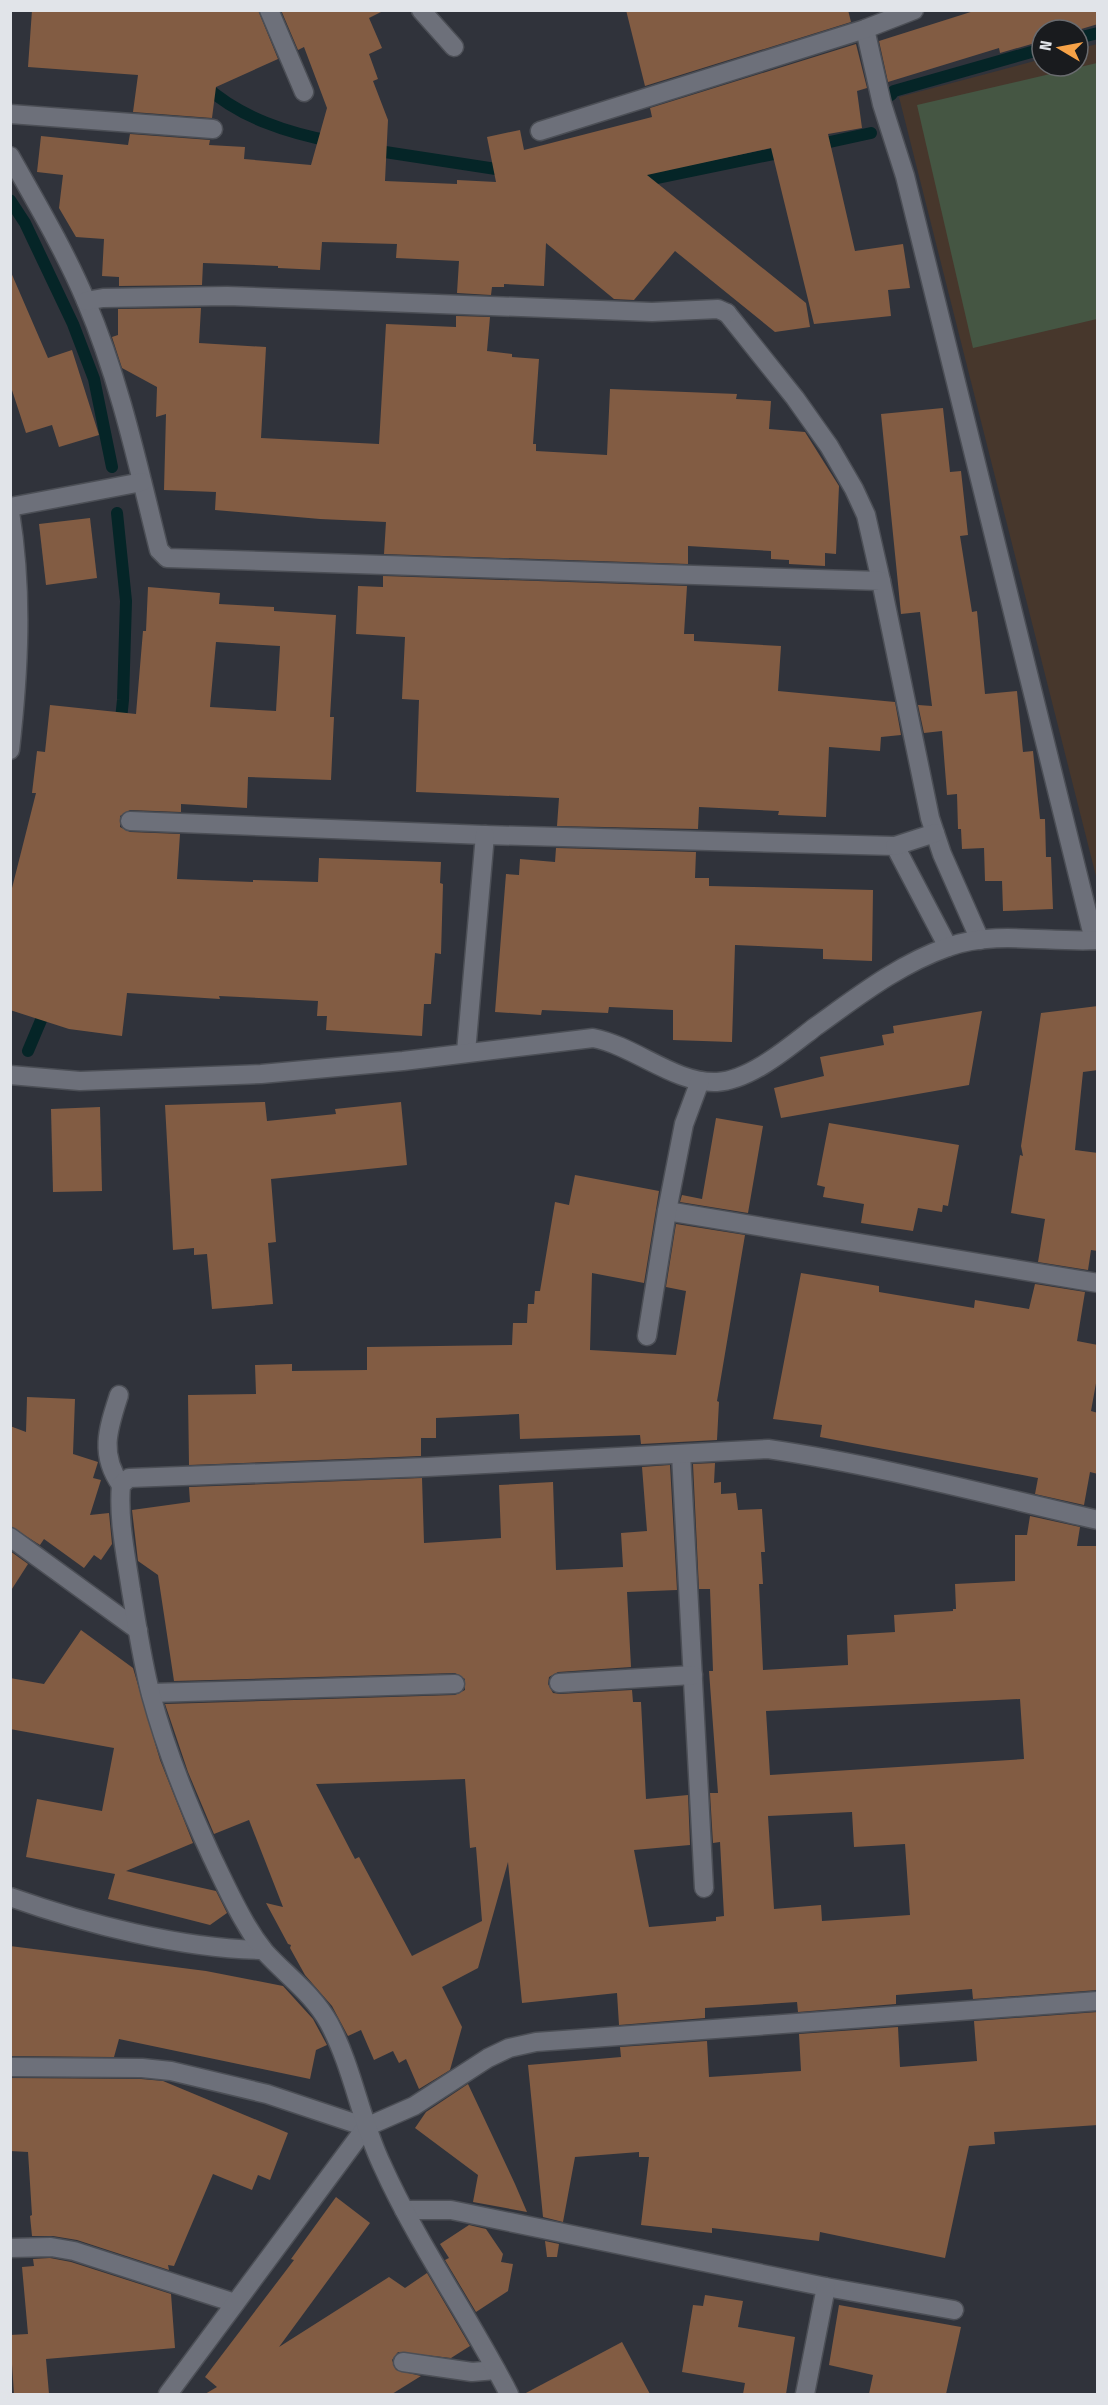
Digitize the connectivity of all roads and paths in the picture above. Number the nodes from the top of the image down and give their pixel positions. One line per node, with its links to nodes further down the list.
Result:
1 (269, 10): 6 (street)
2 (421, 10): 5 (street)
3 (914, 10): 4 (street)
4 (865, 29): 9 (street); 23 (street)
5 (454, 47)
6 (304, 92)
7 (10, 114): 8 (street)
8 (213, 129)
9 (540, 130)
10 (10, 156): 11 (street)
11 (86, 301): 12 (street); 16 (street)
12 (142, 482): 13 (street); 16 (street)
13 (10, 507)
14 (10, 512): 15 (street)
15 (12, 533): 17 (street)
16 (881, 581): 19 (street)
17 (10, 750)
18 (130, 821): 20 (street)
19 (935, 833): 21 (street); 22 (street)
20 (485, 835): 21 (street); 25 (street)
21 (895, 846): 24 (street)
22 (981, 940): 23 (street); 24 (street)
23 (1096, 940)
24 (948, 947): 27 (street)
25 (466, 1052): 26 (street); 27 (street)
26 (10, 1076)
27 (700, 1081): 28 (street)
28 (667, 1211): 29 (street); 30 (street)
29 (1098, 1283)
30 (647, 1336)
31 (119, 1395): 33 (street)
32 (681, 1454): 33 (street); 34 (street); 37 (street)
33 (121, 1485): 36 (street)
34 (1098, 1520)
35 (10, 1537): 36 (street)
36 (138, 1629): 40 (street)
37 (693, 1675): 38 (street); 41 (street)
38 (559, 1683)
39 (454, 1684): 40 (street)
40 (150, 1693): 43 (street)
41 (704, 1888)
42 (10, 1897): 43 (street)
43 (263, 1950): 46 (street)
44 (1098, 2001): 46 (street)
45 (10, 2067): 46 (street)
46 (366, 2127): 47 (street); 50 (street)
47 (404, 2210): 49 (street); 53 (street)
48 (10, 2248): 50 (street)
49 (826, 2287): 51 (street); 56 (street)
50 (235, 2303): 54 (street)
51 (954, 2310)
52 (403, 2362): 53 (street)
53 (496, 2370): 55 (street)
54 (168, 2394)
55 (509, 2394)
56 (806, 2394)

